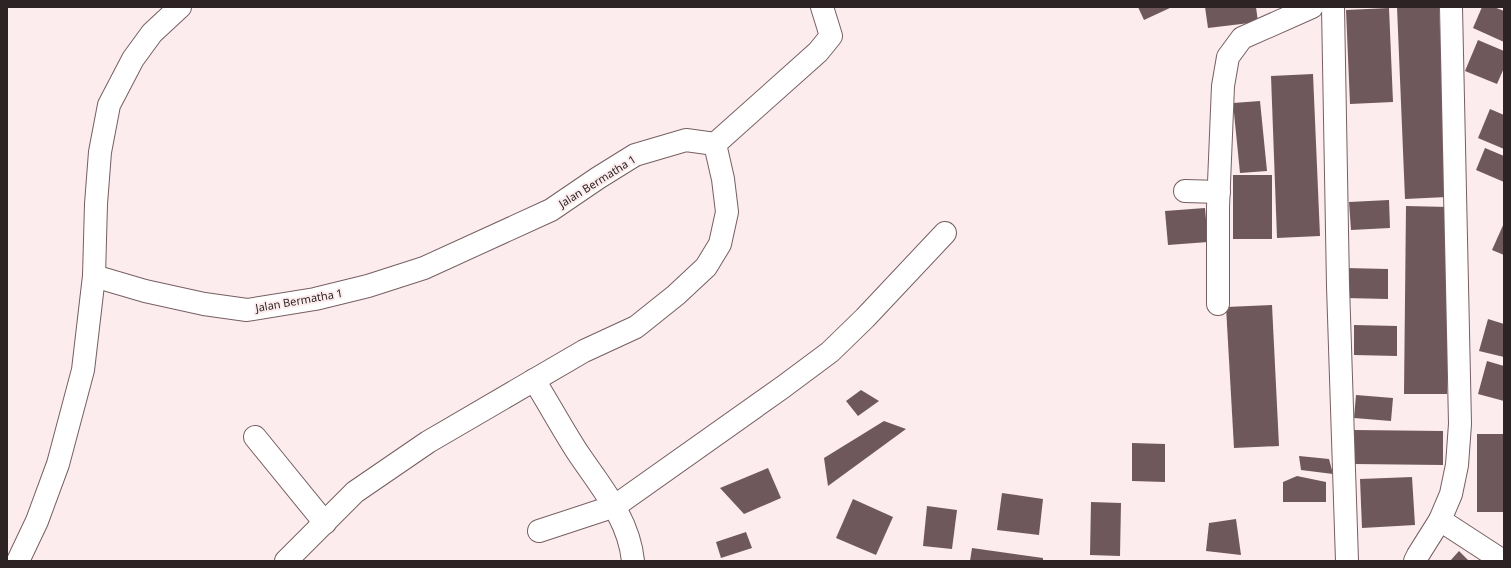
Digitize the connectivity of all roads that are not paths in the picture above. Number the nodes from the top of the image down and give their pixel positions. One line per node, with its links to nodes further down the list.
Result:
1 (180, 7): 10 (street)
2 (822, 7): 6 (street)
3 (1312, 7): 8 (street)
4 (1333, 7): 21 (street)
5 (1451, 7): 15 (street)
6 (715, 144): 10 (street, Jalan Bermatha 1); 12 (street)
7 (1185, 191): 8 (street)
8 (1219, 192): 11 (street)
9 (945, 233): 14 (street)
10 (94, 276): 18 (street)
11 (1218, 304)
12 (534, 380): 14 (street); 16 (street)
13 (255, 437): 16 (street)
14 (615, 506): 17 (street); 20 (street)
15 (1440, 520): 22 (street); 23 (street)
16 (325, 523): 19 (street)
17 (539, 531)
18 (18, 561)
19 (286, 561)
20 (633, 561)
21 (1347, 561)
22 (1416, 561)
23 (1503, 561)

